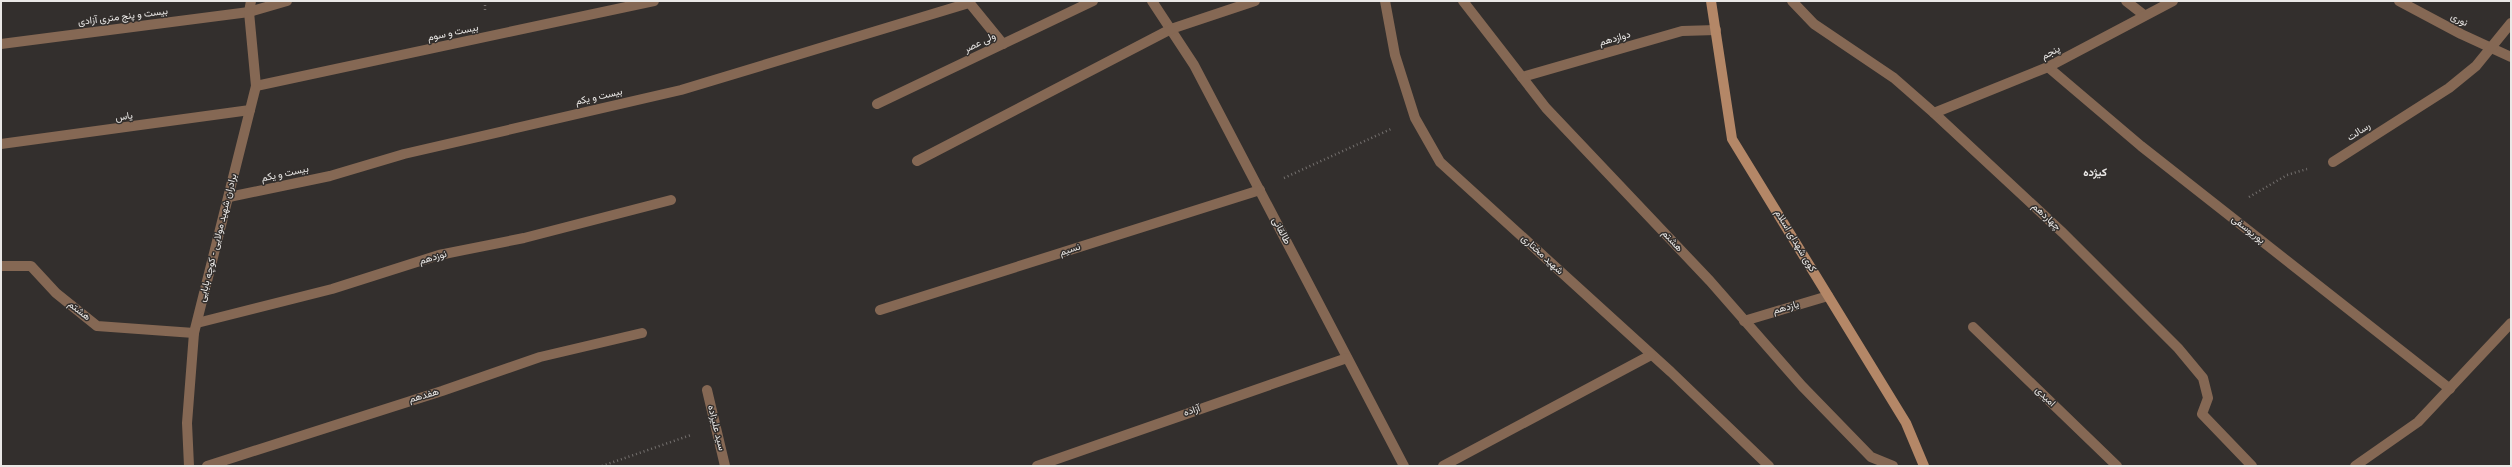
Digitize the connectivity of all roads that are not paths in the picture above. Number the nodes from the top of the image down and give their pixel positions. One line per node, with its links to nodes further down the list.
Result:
1 (251, 1): 15 (street, برادران شهید مولایی - کوچه بابایی)
2 (287, 1): 15 (street, بیست و پنج متری آزادی)
3 (654, 1): 26 (street, بیست و سوم)
4 (1093, 1): 21 (street, ولی عصر)
5 (1152, 1): 18 (street, طالقانی)
6 (1255, 1): 18 (street)
7 (1385, 1): 45 (street, شهید مختاری)
8 (1463, 1): 25 (street, هشتم)
9 (1711, 1): 19 (main road, کوی شهدای اسلام)
10 (1792, 1): 29 (street, چهاردهم)
11 (2126, 1): 16 (street)
12 (2173, 1): 16 (street, پنجم)
13 (2399, 1): 22 (street, نوری)
14 (969, 2): 21 (street); 34 (street, بیست و یکم)
15 (249, 12): 20 (street, بیست و پنج متری آزادی); 26 (street, برادران شهید مولایی - کوچه بابایی)
16 (2144, 15): 24 (street, پنجم)
17 (2511, 23): 22 (street, رسالت)
18 (1171, 29): 31 (street); 33 (street, طالقانی)
19 (1716, 30): 25 (street, دوازدهم); 37 (main road, کوی شهدای اسلام)
20 (1, 44)
21 (1003, 44): 27 (street, ولی عصر)
22 (2490, 47): 23 (street, نوری); 32 (street, رسالت)
23 (2511, 57)
24 (2048, 67): 29 (street, پنجم); 47 (street, پوریوسفی)
25 (1522, 77): 39 (street, هشتم)
26 (256, 86): 28 (street, برادران شهید مولایی - کوچه بابایی)
27 (877, 104)
28 (250, 110): 30 (street, یاس); 34 (street, برادران شهید مولایی - کوچه بابایی)
29 (1934, 113): 59 (street, چهاردهم)
30 (1, 144)
31 (917, 161)
32 (2333, 162)
33 (1260, 190): 38 (street, نسیم); 46 (street, طالقانی)
34 (229, 197): 40 (street, برادران شهید مولایی - کوچه بابایی)
35 (671, 200): 40 (street, نوزدهم)
36 (1, 266): 43 (street, هشتم)
37 (1828, 296): 39 (street, یازدهم); 57 (main road, کوی شهدای اسلام)
38 (880, 310)
39 (1744, 321): 56 (street, هشتم)
40 (197, 323): 43 (street, برادران شهید مولایی - کوچه بابایی)
41 (2511, 323): 47 (street)
42 (1973, 327): 58 (street, امیدی)
43 (194, 333): 49 (street, برادران شهید مولایی - کوچه بابایی)
44 (642, 333): 50 (street, هفدهم)
45 (1652, 355): 54 (street); 55 (street, شهید مختاری)
46 (1348, 358): 52 (street, آزاده); 53 (street, طالقانی)
47 (2450, 389): 60 (street)
48 (707, 390): 51 (street, سید علیزاده)
49 (189, 466)
50 (207, 466)
51 (725, 466)
52 (1037, 466)
53 (1404, 466)
54 (1443, 466)
55 (1769, 466)
56 (1893, 466)
57 (1924, 466)
58 (2117, 466)
59 (2252, 466)
60 (2355, 466)

